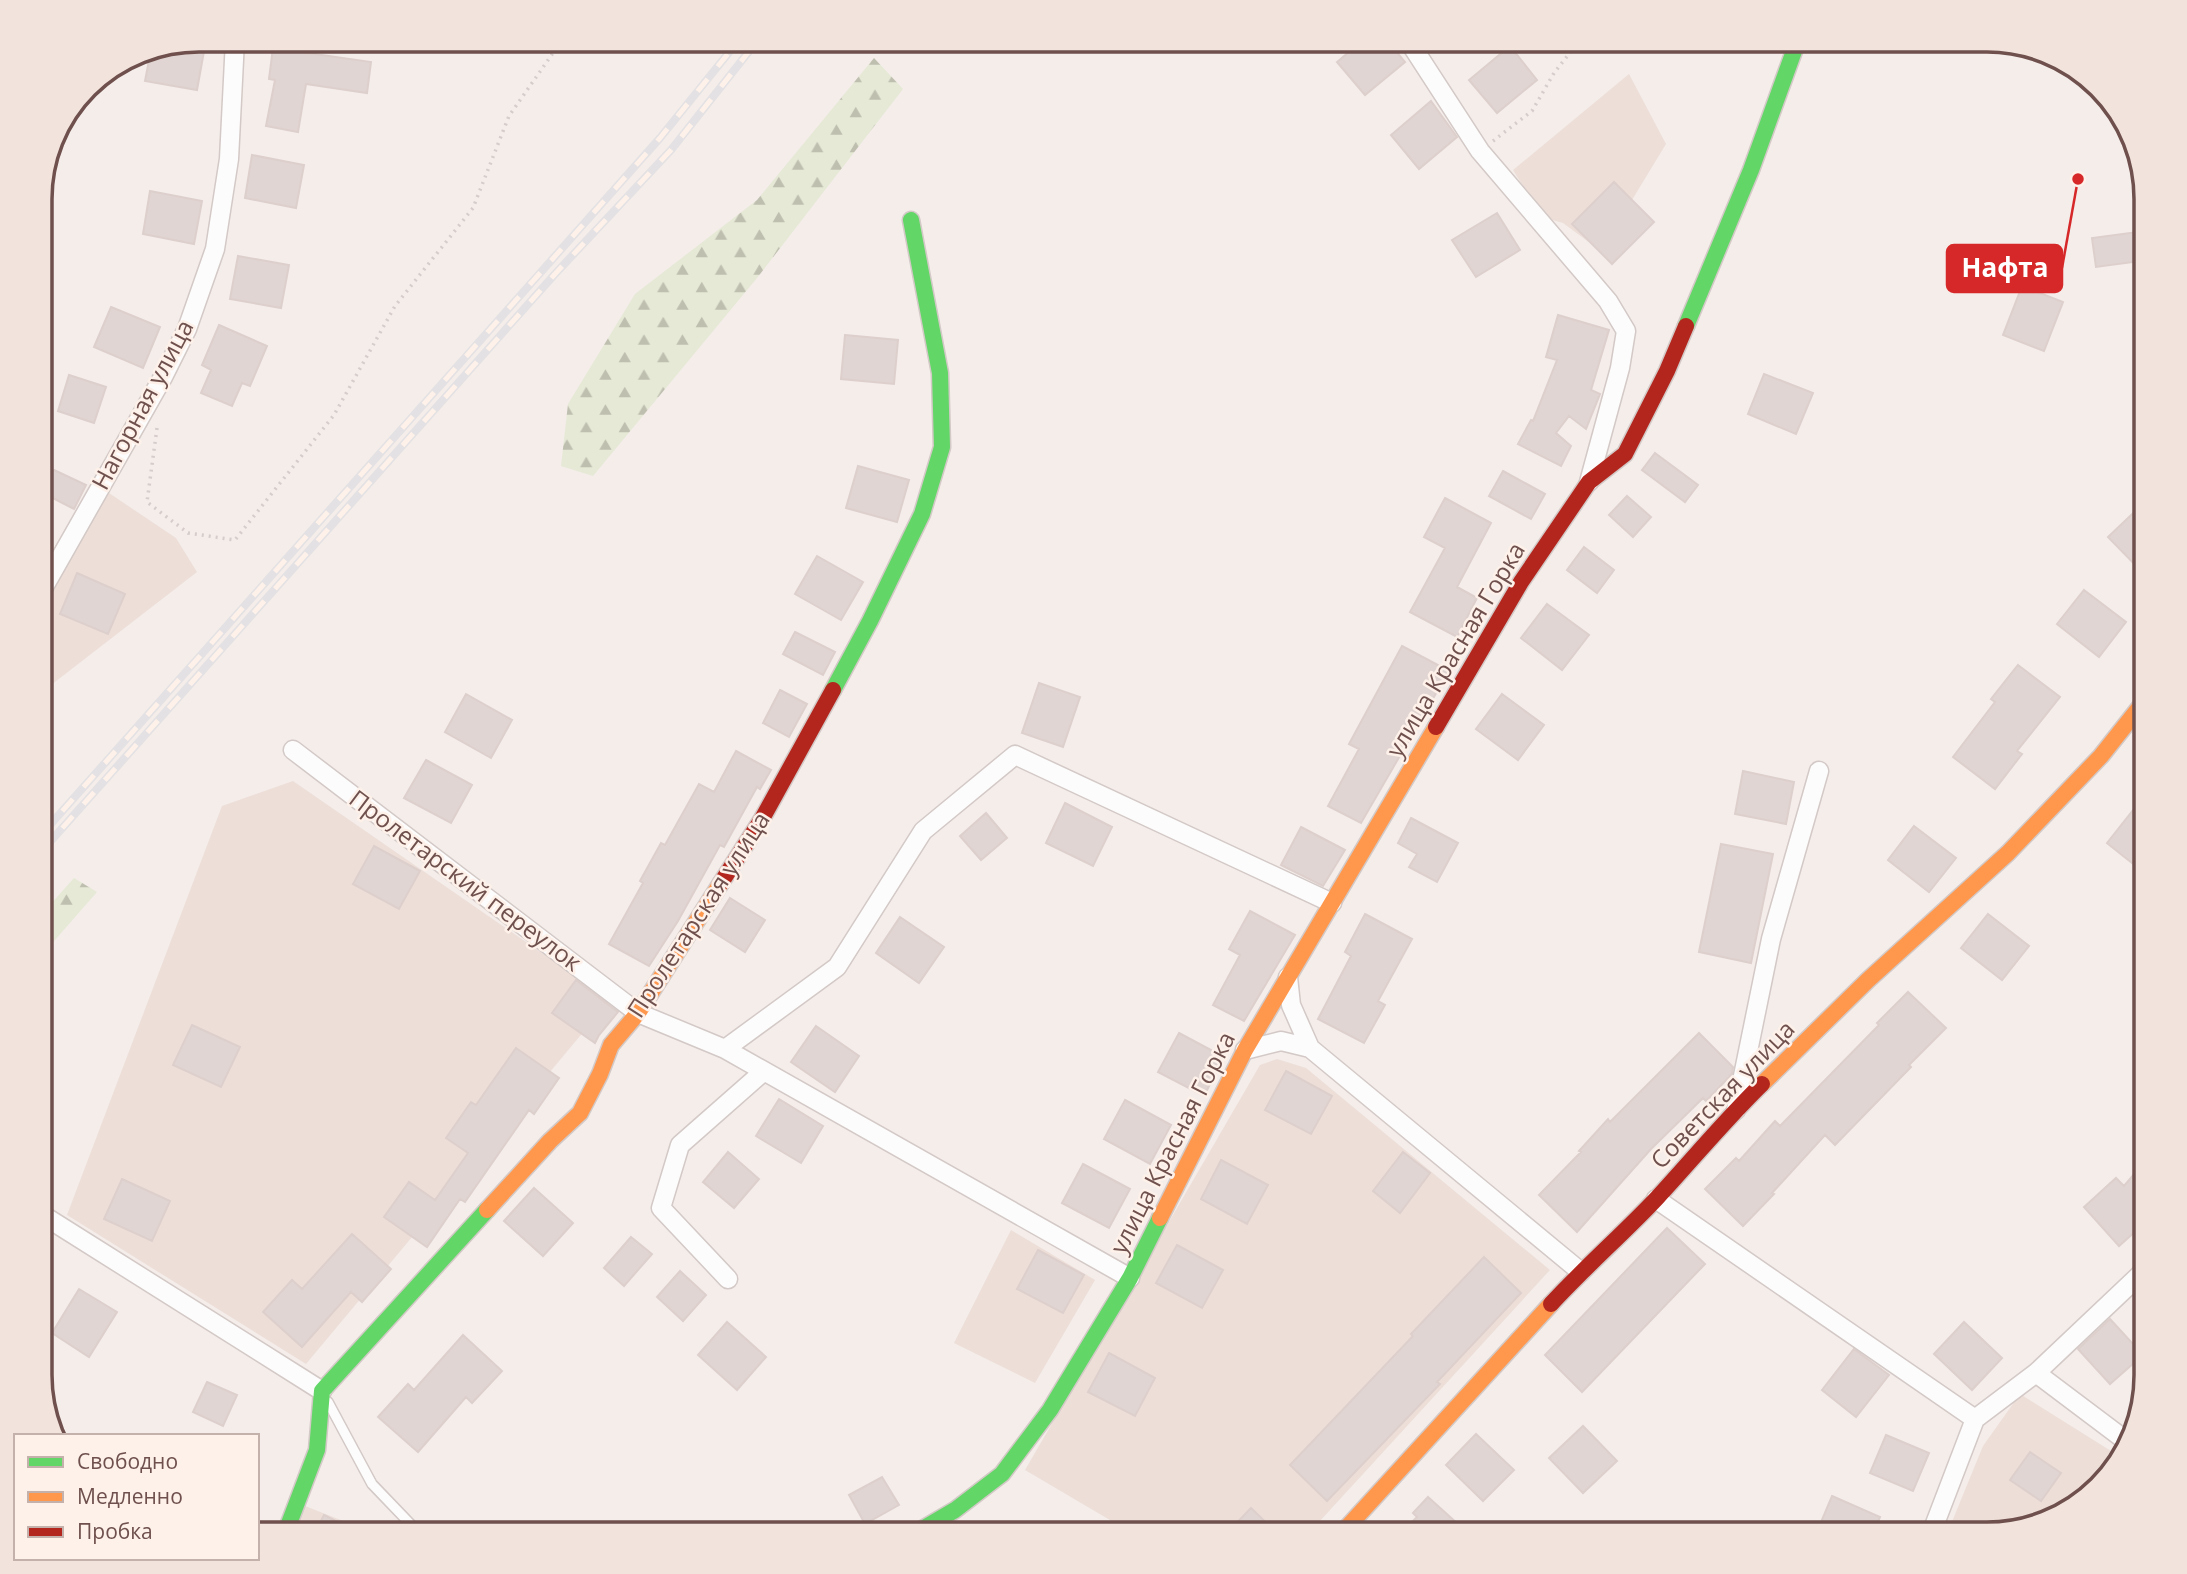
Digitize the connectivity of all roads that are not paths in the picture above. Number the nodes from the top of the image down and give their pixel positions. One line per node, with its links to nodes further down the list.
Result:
1 (234, 52): 6 (street, Нагорная улица)
2 (1416, 52): 5 (street)
3 (1794, 52): 5 (street, улица Красная Горка)
4 (911, 220): 12 (street, Пролетарская улица)
5 (1589, 482): 10 (street, улица Красная Горка)
6 (53, 572)
7 (2134, 714): 17 (street, Советская улица)
8 (293, 750): 12 (street, Пролетарский переулок)
9 (1819, 771): 17 (street)
10 (1332, 902): 11 (street, улица Красная Горка); 14 (street)
11 (1288, 977): 13 (street); 15 (street, улица Красная Горка)
12 (638, 1013): 14 (street, Пролетарский переулок); 25 (street, Пролетарская улица)
13 (1310, 1048): 15 (street); 20 (street)
14 (725, 1049): 16 (street, Пролетарский переулок)
15 (1245, 1050): 21 (street, улица Красная Горка)
16 (763, 1072): 21 (street, Пролетарский переулок); 22 (street)
17 (1736, 1110): 18 (street, Советская улица)
18 (1656, 1199): 20 (street, Советская улица); 26 (street)
19 (53, 1222): 25 (street)
20 (1581, 1272): 31 (street, Советская улица)
21 (1130, 1278): 30 (street)
22 (728, 1279)
23 (2134, 1280): 24 (street)
24 (2036, 1373): 26 (street); 27 (street)
25 (322, 1391): 28 (street); 29 (lane)
26 (1975, 1419): 32 (street)
27 (2121, 1437)
28 (290, 1522)
29 (408, 1522)
30 (934, 1522)
31 (1352, 1522)
32 (1936, 1522)

